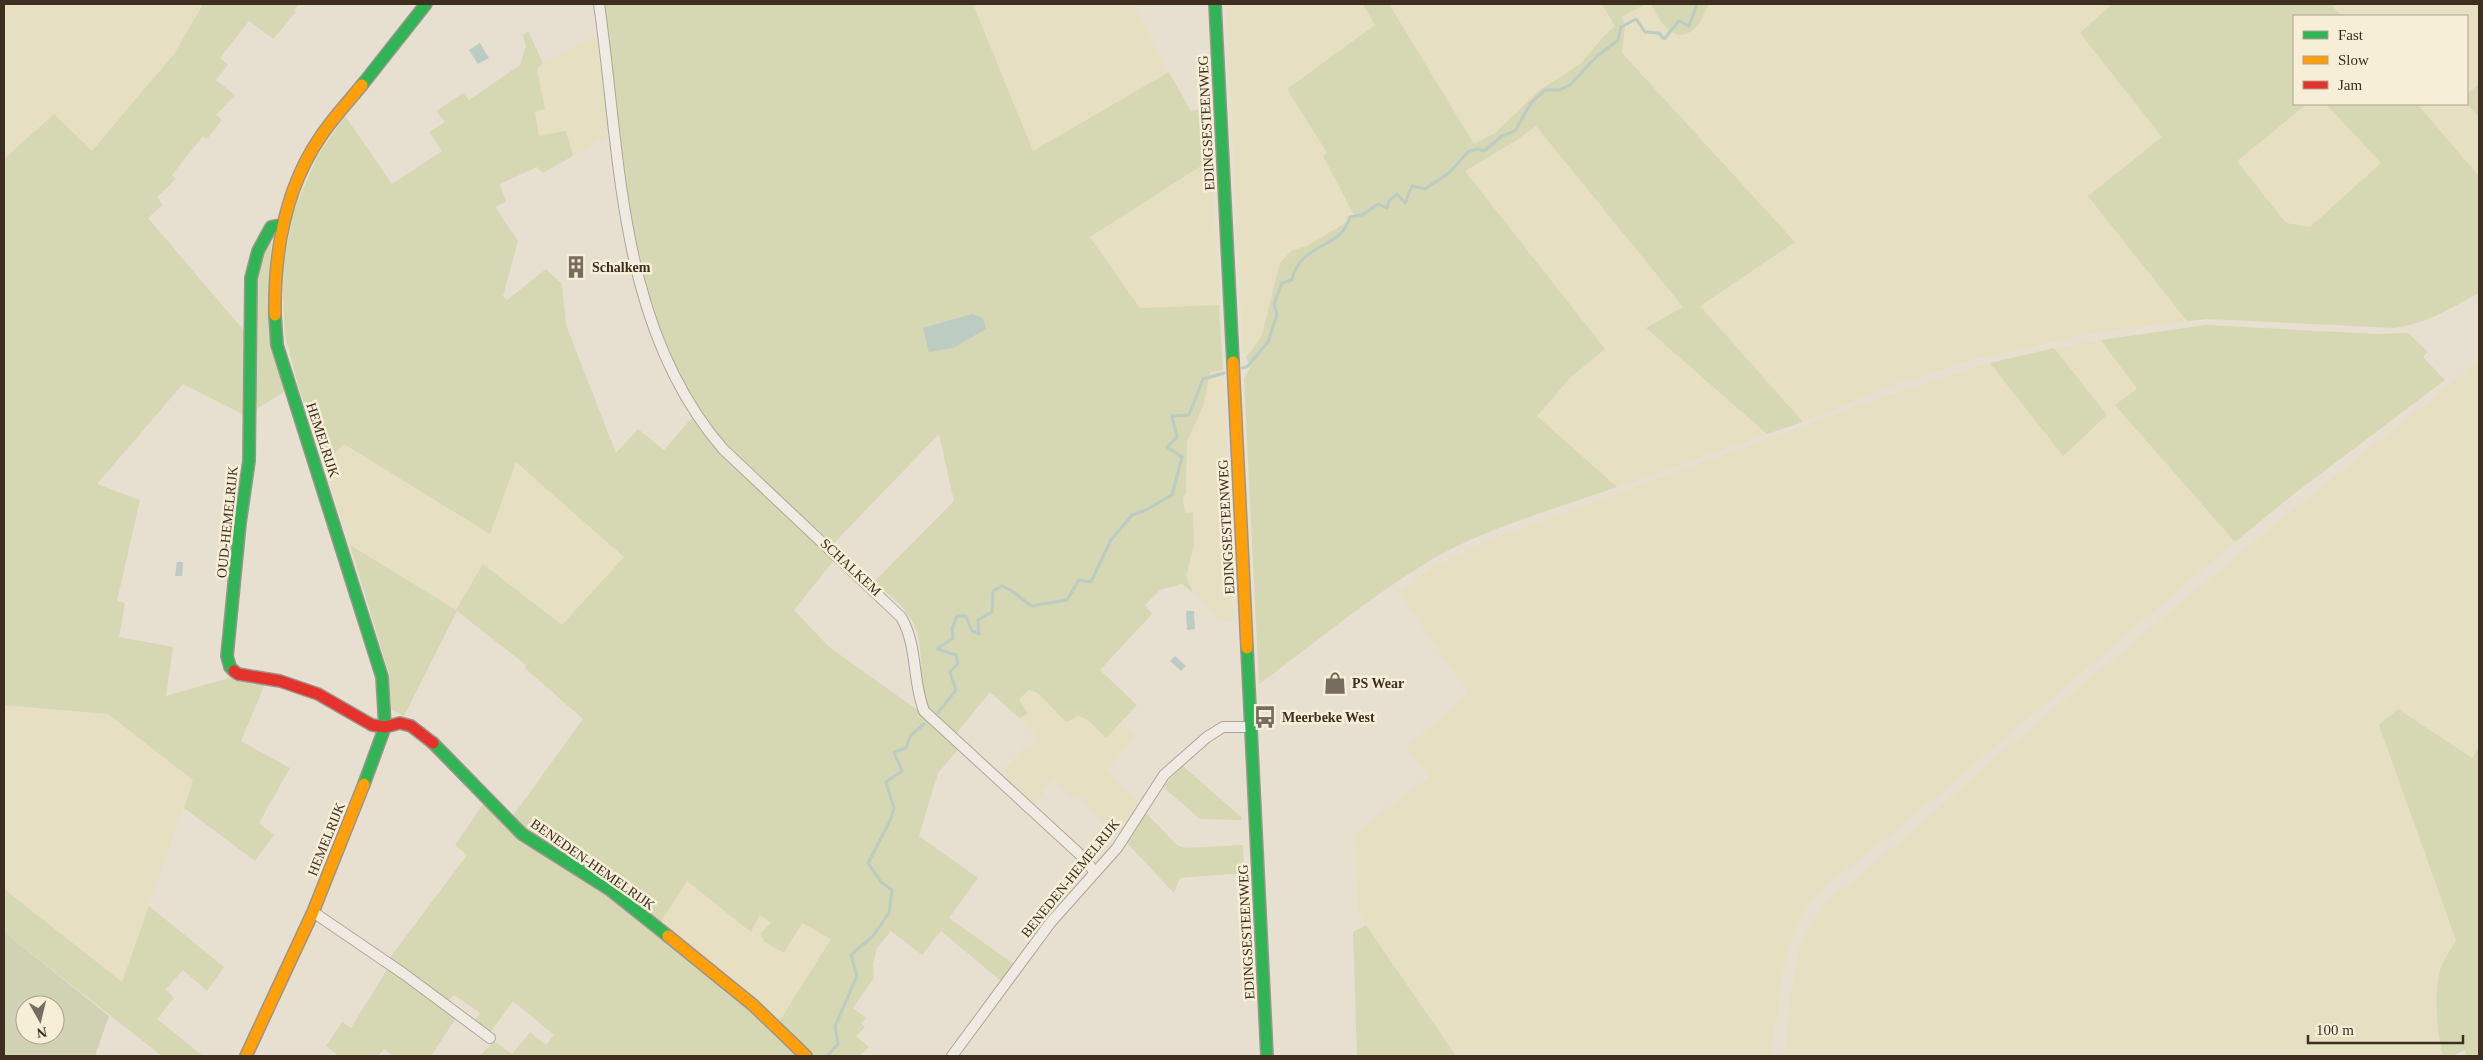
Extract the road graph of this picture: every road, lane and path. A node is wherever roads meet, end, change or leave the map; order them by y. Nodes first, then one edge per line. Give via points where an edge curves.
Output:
1 (426, 4) edge
2 (599, 4) edge
3 (1215, 4) edge
4 (282, 225) junction
5 (385, 727) junction
6 (1251, 727) junction
7 (1094, 872) junction
8 (313, 912) junction
9 (490, 1038) dead end
10 (1267, 1054) edge
11 (246, 1056) edge
12 (806, 1056) edge
13 (952, 1056) edge

1 - 4 street, HEMELRIJK via 317,142 297,178
2 - 7 street, SCHALKEM via 624,210 646,306 681,388 723,449 901,617 912,644 918,695 924,711 1086,860
3 - 6 street, EDINGSESTEENWEG
4 - 5 street, HEMELRIJK via 274,302 277,345 375,651 382,677
4 - 5 street, OUD-HEMELRIJK via 271,227 264,237 255,257 252,278 249,461 228,661 238,674 305,688 332,700 372,725
5 - 8 street, HEMELRIJK
5 - 12 street, BENEDEN-HEMELRIJK via 400,723 411,726 522,834 636,910 753,1005
6 - 7 street, BENEDEN-HEMELRIJK via 1223,727 1164,774 1117,848
6 - 10 street, EDINGSESTEENWEG
7 - 13 street, BENEDEN-HEMELRIJK via 1051,922
8 - 9 street
8 - 11 street, HEMELRIJK

